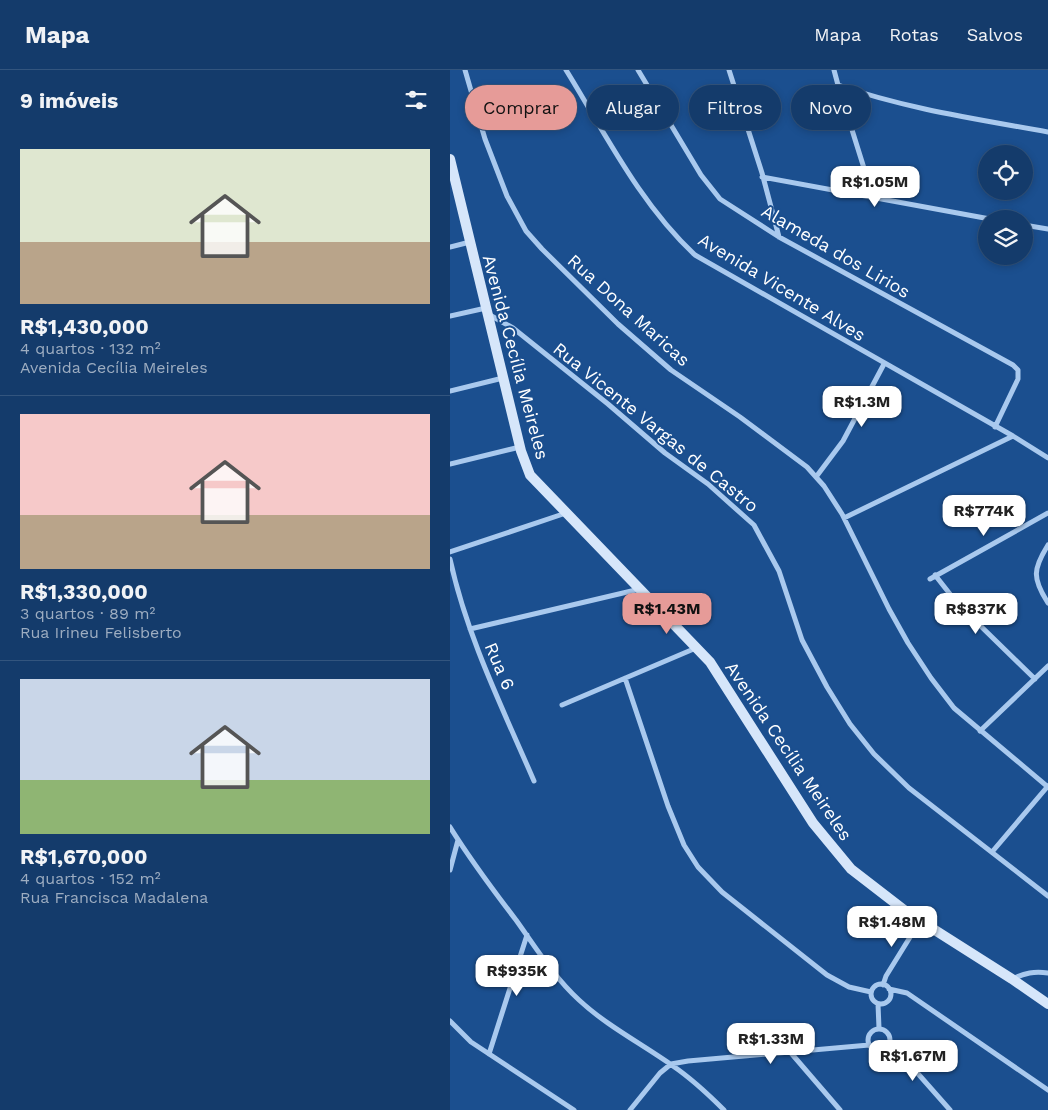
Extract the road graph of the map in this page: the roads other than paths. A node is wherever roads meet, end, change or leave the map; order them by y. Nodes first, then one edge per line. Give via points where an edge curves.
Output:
1 (466, 70) edge
2 (566, 70) edge
3 (638, 70) edge
4 (729, 70) edge
5 (834, 70) edge
6 (838, 85) edge
7 (871, 97) edge
8 (852, 130) edge
9 (1048, 132) edge
10 (450, 159) edge
11 (452, 175) edge
12 (762, 177) junction
13 (873, 197) junction
14 (978, 217) edge
15 (1033, 226) edge
16 (1048, 229) edge
17 (779, 237) junction
18 (470, 242) junction
19 (450, 246) edge
20 (487, 311) junction
21 (450, 316) edge
22 (884, 364) junction
23 (503, 378) junction
24 (450, 391) edge
25 (995, 427) junction
26 (1013, 436) junction
27 (520, 447) junction
28 (1048, 458) edge
29 (450, 464) edge
30 (816, 477) junction
31 (567, 512) junction
32 (1048, 513) edge
33 (844, 518) junction
34 (1048, 545) edge
35 (450, 552) edge
36 (450, 559) edge
37 (640, 589) junction
38 (1048, 602) edge
39 (470, 629) junction
40 (696, 648) junction
41 (1048, 666) edge
42 (624, 678) junction
43 (1035, 679) junction
44 (562, 706) dead end
45 (980, 731) junction
46 (534, 781) dead end
47 (1048, 786) edge
48 (450, 827) edge
49 (458, 840) junction
50 (992, 852) junction
51 (450, 870) edge
52 (1048, 896) edge
53 (921, 921) junction
54 (526, 935) junction
55 (1048, 973) edge
56 (1012, 979) junction
57 (883, 985) junction
58 (889, 989) junction
59 (871, 992) junction
60 (878, 1004) junction
61 (1048, 1004) edge
62 (450, 1021) edge
63 (879, 1028) junction
64 (890, 1042) junction
65 (869, 1045) junction
66 (791, 1053) junction
67 (489, 1054) junction
68 (671, 1064) junction
69 (1048, 1090) edge
70 (574, 1110) edge
71 (630, 1110) edge
72 (724, 1110) edge
73 (840, 1110) edge
74 (950, 1110) edge

1 - 30 street, Rua Dona Maricas via 485,139 506,196 526,232 618,324 672,370 807,466
2 - 22 street, Avenida Vicente Alves via 646,199 696,255
3 - 17 street, Alameda dos Lirios via 701,175 720,199
4 - 12 street
5 - 6 street
7 - 9 street
8 - 13 street
10 - 11 street, Avenida Cecília Meireles
11 - 18 street, Avenida Cecília Meireles
12 - 13 street
12 - 17 street
13 - 14 street
15 - 16 street
17 - 25 street, Alameda dos Lirios via 1013,365 1018,370 1018,379
18 - 19 street
18 - 20 street, Avenida Cecília Meireles
20 - 21 street
20 - 23 street, Avenida Cecília Meireles
20 - 50 street, Rua Vicente Vargas de Castro via 513,328 665,453 708,484 754,525 779,571 802,640 850,724 874,754 909,788
22 - 25 street, Avenida Vicente Alves
22 - 30 street via 843,441
23 - 24 street
23 - 27 street, Avenida Cecília Meireles
25 - 26 street, Avenida Vicente Alves
26 - 28 street, Avenida Vicente Alves
26 - 33 street
27 - 29 street
27 - 31 street, Avenida Cecília Meireles via 530,475
30 - 33 street, Rua Dona Maricas
31 - 35 street
31 - 37 street, Avenida Cecília Meireles
32 - 43 street via 933,577
33 - 45 street, Rua Dona Maricas via 908,643 954,708
34 - 38 street via 1035,573 1039,589
36 - 39 street, Rua 6
37 - 39 street
37 - 40 street, Avenida Cecília Meireles
39 - 46 street, Rua 6
40 - 42 street
40 - 53 street, Avenida Cecília Meireles via 710,662 813,823 850,870
41 - 43 street
42 - 44 street
42 - 59 street via 668,806 684,845 698,867 722,892 827,975 849,987
43 - 45 street
45 - 47 street, Rua Dona Maricas
47 - 50 street
48 - 49 street
49 - 51 street
49 - 54 street
50 - 52 street, Rua Vicente Vargas de Castro
53 - 56 street, Avenida Cecília Meireles
53 - 57 street
54 - 67 street
54 - 68 street via 552,971 580,1001 630,1039
55 - 56 street via 1035,971
56 - 61 street, Avenida Cecília Meireles
57 - 58 street
57 - 59 street via 876,986
58 - 60 street via 886,1003
58 - 69 street via 907,993
59 - 60 street via 872,999
60 - 63 street
62 - 67 street
63 - 64 street via 889,1034
63 - 65 street via 869,1034
64 - 65 street via 879,1051
64 - 74 street
65 - 66 street
66 - 68 street
66 - 73 street
67 - 70 street
68 - 71 street
68 - 72 street

